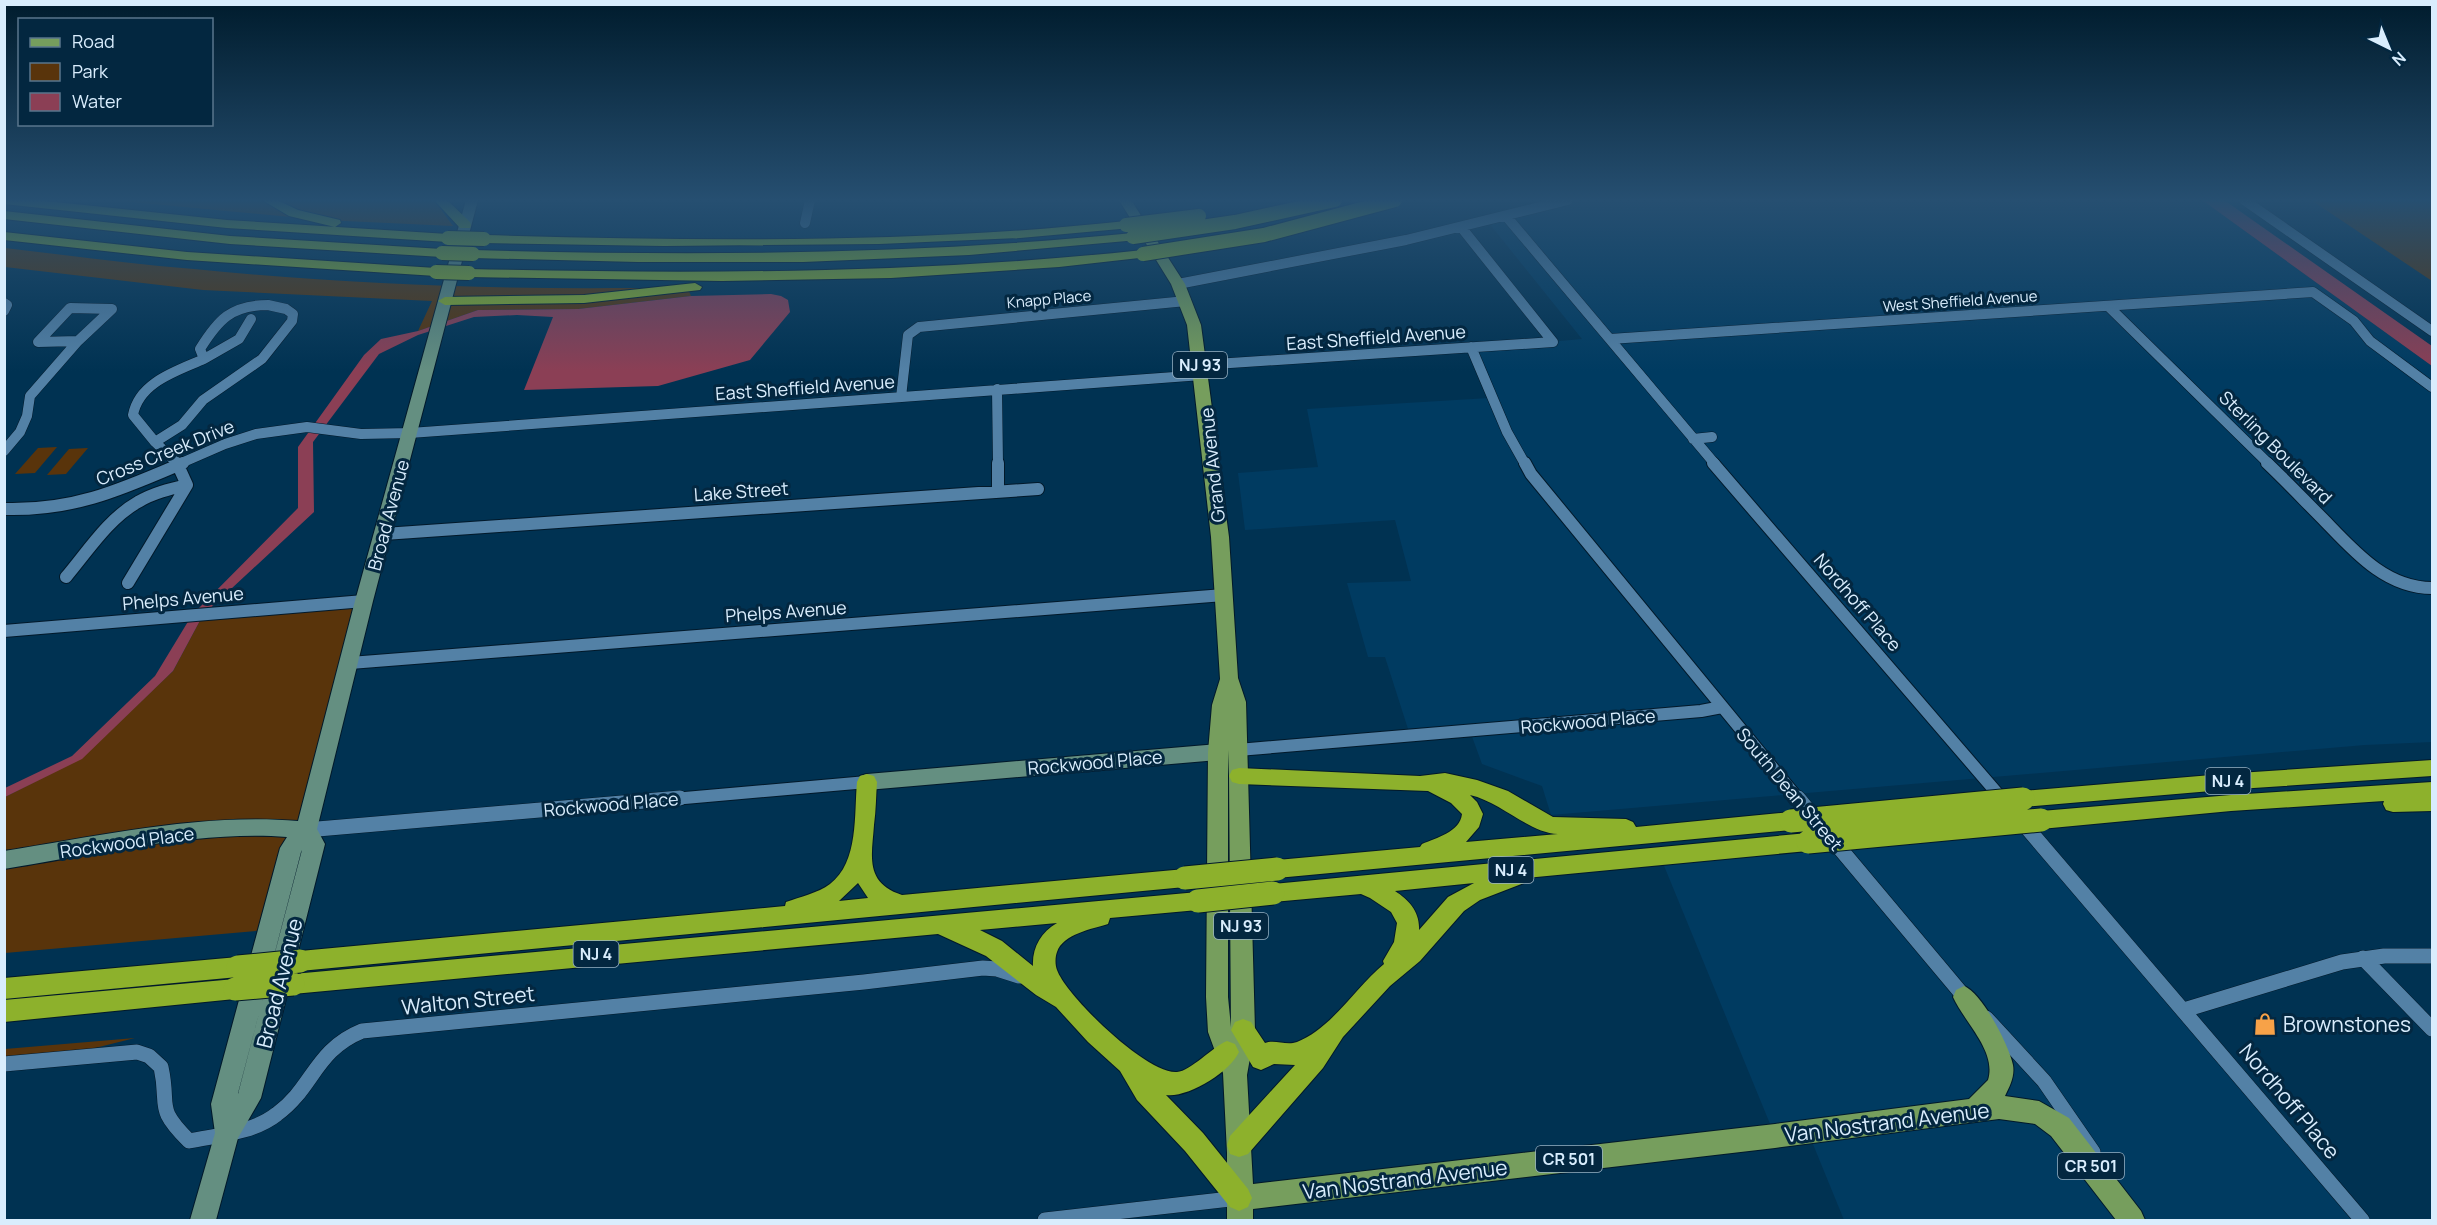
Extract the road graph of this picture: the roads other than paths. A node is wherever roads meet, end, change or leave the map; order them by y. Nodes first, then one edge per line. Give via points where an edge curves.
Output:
1 (246, 257) edge
2 (378, 257) edge
3 (401, 257) edge
4 (457, 257) edge
5 (960, 257) edge
6 (1071, 257) edge
7 (1161, 257) edge
8 (1317, 257) edge
9 (1485, 257) edge
10 (1541, 257) edge
11 (2326, 257) edge
12 (439, 261) junction
13 (471, 263) junction
14 (920, 271) junction
15 (1178, 284) junction
16 (446, 301) junction
17 (1186, 302) junction
18 (4, 303) edge
19 (2108, 306) junction
20 (4, 311) edge
21 (251, 319) dead end
22 (2433, 331) edge
23 (1610, 339) junction
24 (78, 341) junction
25 (1471, 347) junction
26 (204, 358) junction
27 (1201, 370) junction
28 (2433, 387) edge
29 (997, 389) junction
30 (901, 397) junction
31 (410, 433) junction
32 (1712, 437) dead end
33 (1694, 439) junction
34 (155, 442) junction
35 (4, 451) edge
36 (178, 464) junction
37 (187, 485) junction
38 (1038, 489) dead end
39 (999, 492) junction
40 (4, 509) edge
41 (384, 534) junction
42 (66, 577) dead end
43 (128, 583) dead end
44 (2433, 588) edge
45 (1224, 595) junction
46 (364, 601) junction
47 (4, 631) edge
48 (350, 663) junction
49 (1722, 707) junction
50 (1228, 751) junction
51 (2433, 768) edge
52 (1239, 776) junction
53 (867, 782) junction
54 (1420, 784) junction
55 (2433, 790) edge
56 (2332, 796) junction
57 (2433, 803) edge
58 (306, 830) junction
59 (1683, 831) junction
60 (860, 848) junction
61 (1416, 856) junction
62 (4, 860) edge
63 (1545, 867) junction
64 (1361, 885) junction
65 (901, 905) junction
66 (1130, 907) junction
67 (772, 917) junction
68 (937, 925) junction
69 (2433, 956) edge
70 (2363, 958) junction
71 (237, 978) junction
72 (1382, 979) junction
73 (1035, 982) junction
74 (4, 989) edge
75 (1964, 997) junction
76 (1068, 1004) junction
77 (2184, 1010) junction
78 (4, 1011) edge
79 (1335, 1029) junction
80 (2433, 1029) edge
81 (1243, 1030) junction
82 (1227, 1052) junction
83 (1127, 1063) junction
84 (4, 1065) edge
85 (1235, 1075) junction
86 (1976, 1110) junction
87 (2049, 1118) joint
88 (227, 1133) junction
89 (1239, 1144) junction
90 (1239, 1209) edge
91 (2131, 1219) edge
92 (203, 1221) edge
93 (1045, 1221) edge
94 (2362, 1221) edge

1 - 12 highway
2 - 12 highway
3 - 12 highway
4 - 16 street, Broad Avenue
5 - 13 highway via 826,263
6 - 14 highway via 1046,264
7 - 15 main road, Grand Avenue / NJ 93
8 - 15 street
9 - 25 street, East Sheffield Avenue via 1553,342
10 - 23 street, Nordhoff Place
11 - 22 street
12 - 13 highway, bridge
12 - 13 highway, bridge
13 - 14 highway via 689,276
14 - 16 highway via 860,279 684,287 584,299
15 - 17 main road, Grand Avenue / NJ 93
16 - 31 street, Broad Avenue
17 - 27 main road, Grand Avenue / NJ 93 via 1194,324
17 - 30 street, Knapp Place via 915,328 908,335
18 - 20 street via 8,305
19 - 23 street, West Sheffield Avenue
19 - 28 street, West Sheffield Avenue via 2313,292 2354,321 2370,341
19 - 44 street, Sterling Boulevard via 2364,561 2396,581
21 - 26 street via 239,339
23 - 33 street, Nordhoff Place
24 - 24 street via 95,325 112,309 70,308 38,342
24 - 35 street via 30,396 20,432
25 - 27 street, East Sheffield Avenue
25 - 49 street, South Dean Street via 1507,432 1531,474
26 - 34 street via 162,379 140,397 133,416
26 - 34 street via 200,349 231,313 273,306 293,314 292,321 262,359 203,400 182,425
27 - 29 street, East Sheffield Avenue
27 - 45 main road, Grand Avenue / NJ 93
29 - 30 street, East Sheffield Avenue
29 - 39 street
30 - 31 street, East Sheffield Avenue
31 - 36 street, Cross Creek Drive via 361,435 307,427 256,434
31 - 41 street, Broad Avenue
32 - 33 street
33 - 77 street, Nordhoff Place
34 - 36 street
36 - 37 street
36 - 40 street, Cross Creek Drive via 114,493 36,510
37 - 42 street via 132,506
37 - 43 street
38 - 39 street, Lake Street
39 - 41 street, Lake Street
41 - 46 street, Broad Avenue
45 - 48 street, Phelps Avenue
45 - 50 main road, Grand Avenue / NJ 93 via 1229,678 1222,705
46 - 47 street, Phelps Avenue
46 - 48 street, Broad Avenue
48 - 58 street, Broad Avenue
49 - 50 street, Rockwood Place
49 - 75 street, South Dean Street
50 - 52 main road, Grand Avenue / NJ 93
50 - 53 street, Rockwood Place
50 - 82 main road, Grand Avenue / NJ 93 via 1217,997 1220,1032
51 - 59 highway, NJ 4, bridge via 2223,782
52 - 54 highway
52 - 81 main road, Grand Avenue / NJ 93
53 - 58 street, Rockwood Place
53 - 60 highway
54 - 59 highway via 1445,781 1477,788 1550,825
54 - 61 highway via 1460,796 1472,818 1461,835
55 - 56 highway, NJ 4
56 - 57 highway via 2399,804
56 - 63 highway, NJ 4, bridge
58 - 62 street, Rockwood Place via 269,827 186,832
58 - 88 street, Broad Avenue via 314,844 249,1098
59 - 61 highway, NJ 4
60 - 65 highway via 870,887 881,897
60 - 67 highway via 852,873 841,887
61 - 65 highway, NJ 4, bridge
63 - 64 highway, NJ 4
63 - 72 highway via 1463,898 1412,954
64 - 66 highway, NJ 4, bridge
64 - 72 highway via 1390,898 1408,921 1406,942
65 - 67 highway, NJ 4
66 - 68 highway, NJ 4
66 - 76 highway via 1070,928 1051,941 1044,964
67 - 71 highway, NJ 4, bridge via 300,961
68 - 71 highway, NJ 4, bridge via 292,984
68 - 73 highway via 993,946
69 - 70 street
70 - 77 street
70 - 80 street
71 - 74 highway, NJ 4
71 - 78 highway, NJ 4
72 - 79 highway
73 - 76 highway
73 - 88 street, Walton Street via 1004,970 983,968 362,1032 329,1049 298,1094 276,1116
75 - 86 main road via 1994,1044 2001,1065 2000,1084
75 - 91 street, South Dean Street via 2014,1044 2077,1124
76 - 83 highway
77 - 94 street, Nordhoff Place
79 - 81 highway via 1301,1053 1271,1052 1262,1059
79 - 89 highway via 1315,1060
81 - 85 main road, Grand Avenue / NJ 93
82 - 83 highway via 1194,1078 1179,1084 1160,1083
82 - 85 main road, Grand Avenue / NJ 93
83 - 90 highway via 1146,1092 1194,1142
84 - 88 street, Walton Street via 144,1053 160,1063 165,1113 189,1141
85 - 89 main road, Grand Avenue / NJ 93
86 - 87 main road, Van Nostrand Avenue / CR 501 via 2014,1108
86 - 90 main road, Van Nostrand Avenue / CR 501
87 - 91 main road, South Dean Street / CR 501 via 2070,1139
88 - 92 street, Broad Avenue
89 - 90 main road, Grand Avenue / NJ 93
90 - 93 street, Van Nostrand Avenue

